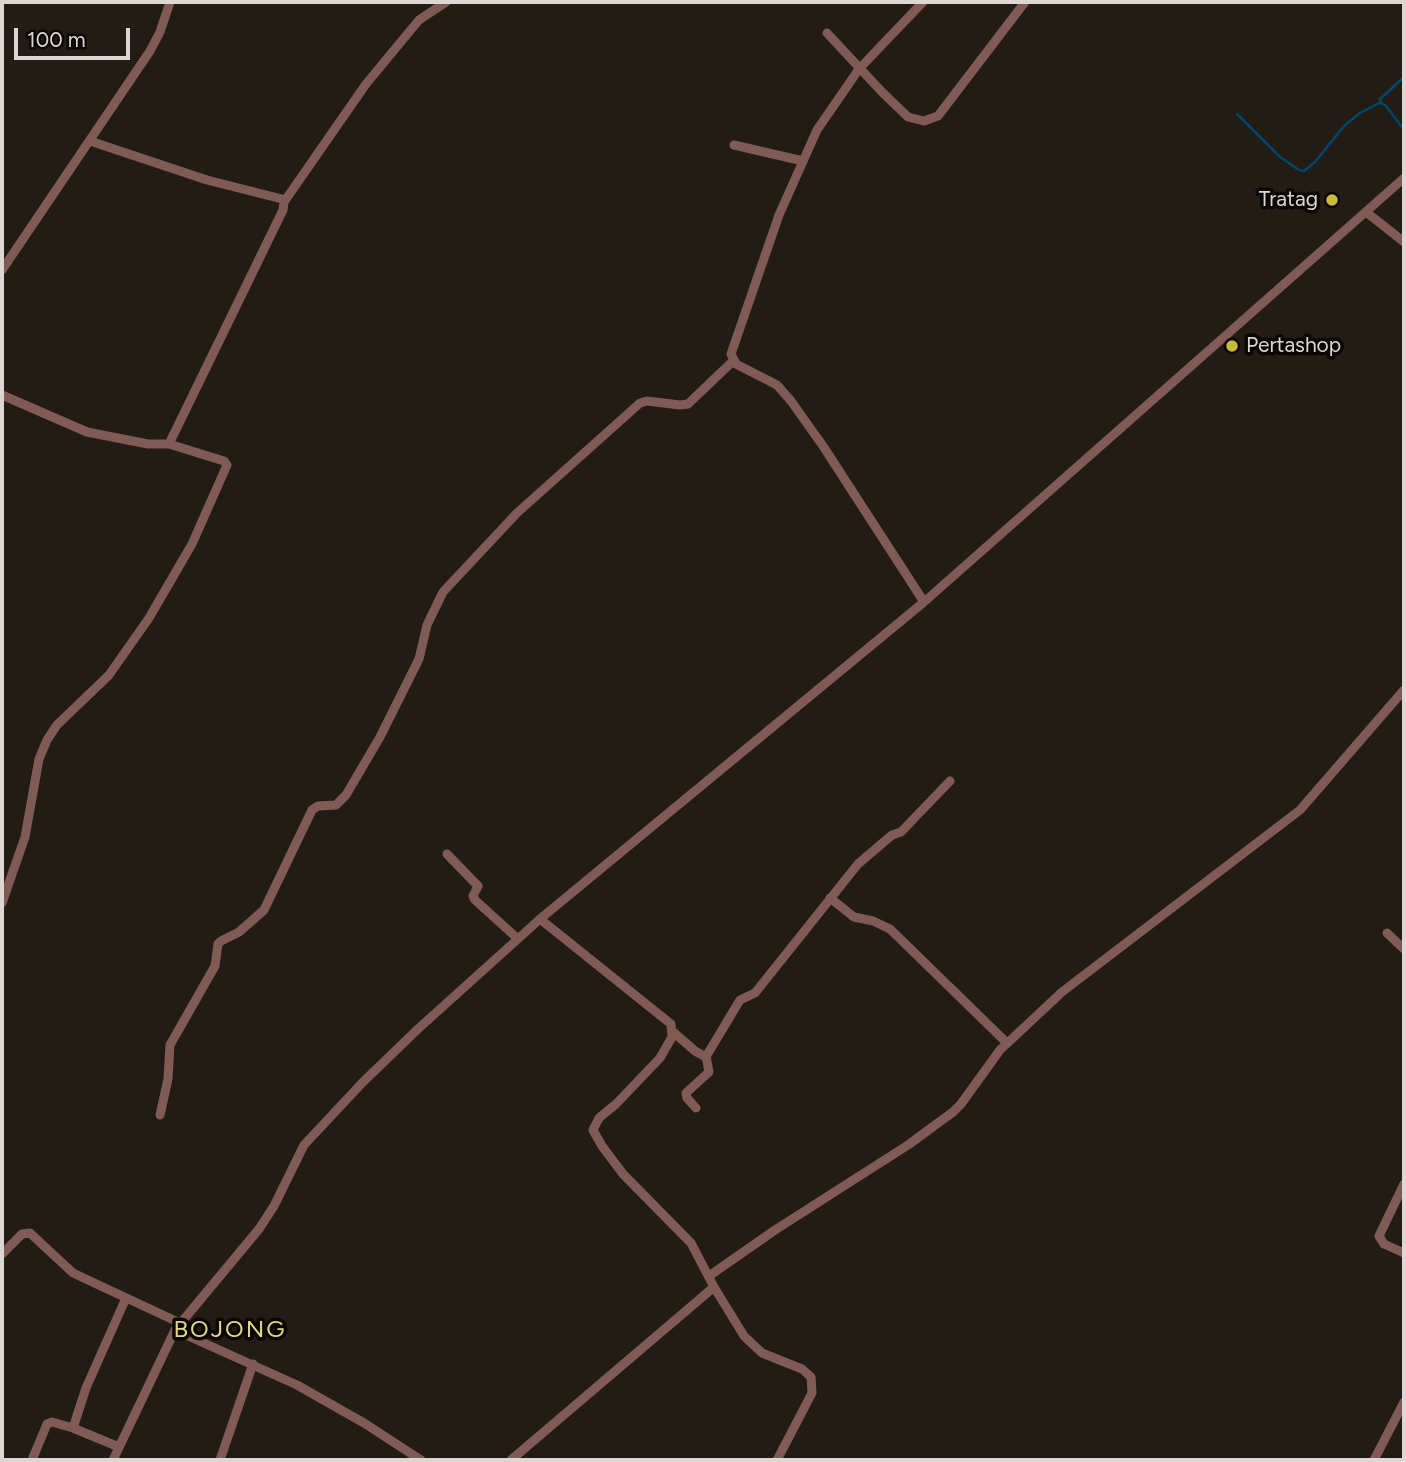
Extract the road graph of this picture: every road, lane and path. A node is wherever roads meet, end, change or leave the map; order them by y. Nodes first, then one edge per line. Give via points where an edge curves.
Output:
1 (170, 2) edge
2 (446, 2) edge
3 (923, 2) edge
4 (1025, 2) edge
5 (827, 33) dead end
6 (859, 69) junction
7 (90, 141) junction
8 (734, 145) dead end
9 (803, 161) junction
10 (1404, 178) edge
11 (284, 202) junction
12 (1367, 212) junction
13 (1404, 242) edge
14 (2, 271) edge
15 (733, 361) junction
16 (2, 396) edge
17 (169, 444) junction
18 (924, 602) junction
19 (1404, 690) edge
20 (950, 781) dead end
21 (447, 854) dead end
22 (830, 898) junction
23 (2, 903) edge
24 (540, 919) junction
25 (1387, 933) dead end
26 (518, 939) junction
27 (1404, 948) edge
28 (672, 1031) junction
29 (1007, 1043) junction
30 (706, 1056) junction
31 (696, 1108) dead end
32 (160, 1115) dead end
33 (1404, 1184) edge
34 (1404, 1253) edge
35 (2, 1254) edge
36 (709, 1276) junction
37 (714, 1287) junction
38 (126, 1298) junction
39 (177, 1327) junction
40 (253, 1364) junction
41 (1404, 1402) edge
42 (73, 1428) junction
43 (119, 1447) junction
44 (32, 1460) edge
45 (113, 1460) edge
46 (220, 1460) edge
47 (421, 1460) edge
48 (511, 1460) edge
49 (778, 1460) edge
50 (1374, 1460) edge

1 - 7 street via 150,51
2 - 11 street via 419,20 366,84
3 - 6 street
4 - 6 street via 938,116 924,121 908,117
5 - 6 street
6 - 9 street via 817,130
7 - 11 street
7 - 14 street
8 - 9 street
9 - 15 street via 750,296 731,354
10 - 12 street
11 - 17 street
12 - 13 street
12 - 18 street
15 - 18 street via 777,385 791,401
15 - 32 street via 688,404 640,403 517,513 443,592 427,625 419,659 346,795 336,806 312,810 264,910 218,944 215,966 170,1045
16 - 17 street via 87,432
17 - 23 street via 227,465 192,544 136,638 109,675 47,740 39,759 25,836
18 - 24 street
19 - 29 street via 1300,810 1062,992
20 - 22 street via 901,832 858,863
21 - 26 street via 478,886 475,900
22 - 29 street via 854,917 890,929
22 - 30 street via 755,993 740,1000
24 - 26 street
24 - 28 street via 669,1022
25 - 27 street
26 - 39 street via 419,1028 306,1142 259,1229
28 - 30 street
28 - 36 street via 660,1058 599,1118 593,1130 624,1174 691,1243
29 - 36 street via 953,1112
30 - 31 street via 709,1072 686,1093
33 - 34 street via 1379,1236 1384,1244
35 - 38 street via 22,1234 30,1233 74,1273
36 - 37 street
37 - 48 street
37 - 49 street via 751,1344 802,1369 813,1381 805,1409
38 - 39 street
38 - 42 street
39 - 40 street
39 - 43 street
40 - 46 street
40 - 47 street via 364,1423
41 - 50 street
42 - 43 street
42 - 44 street via 48,1423
43 - 45 street

